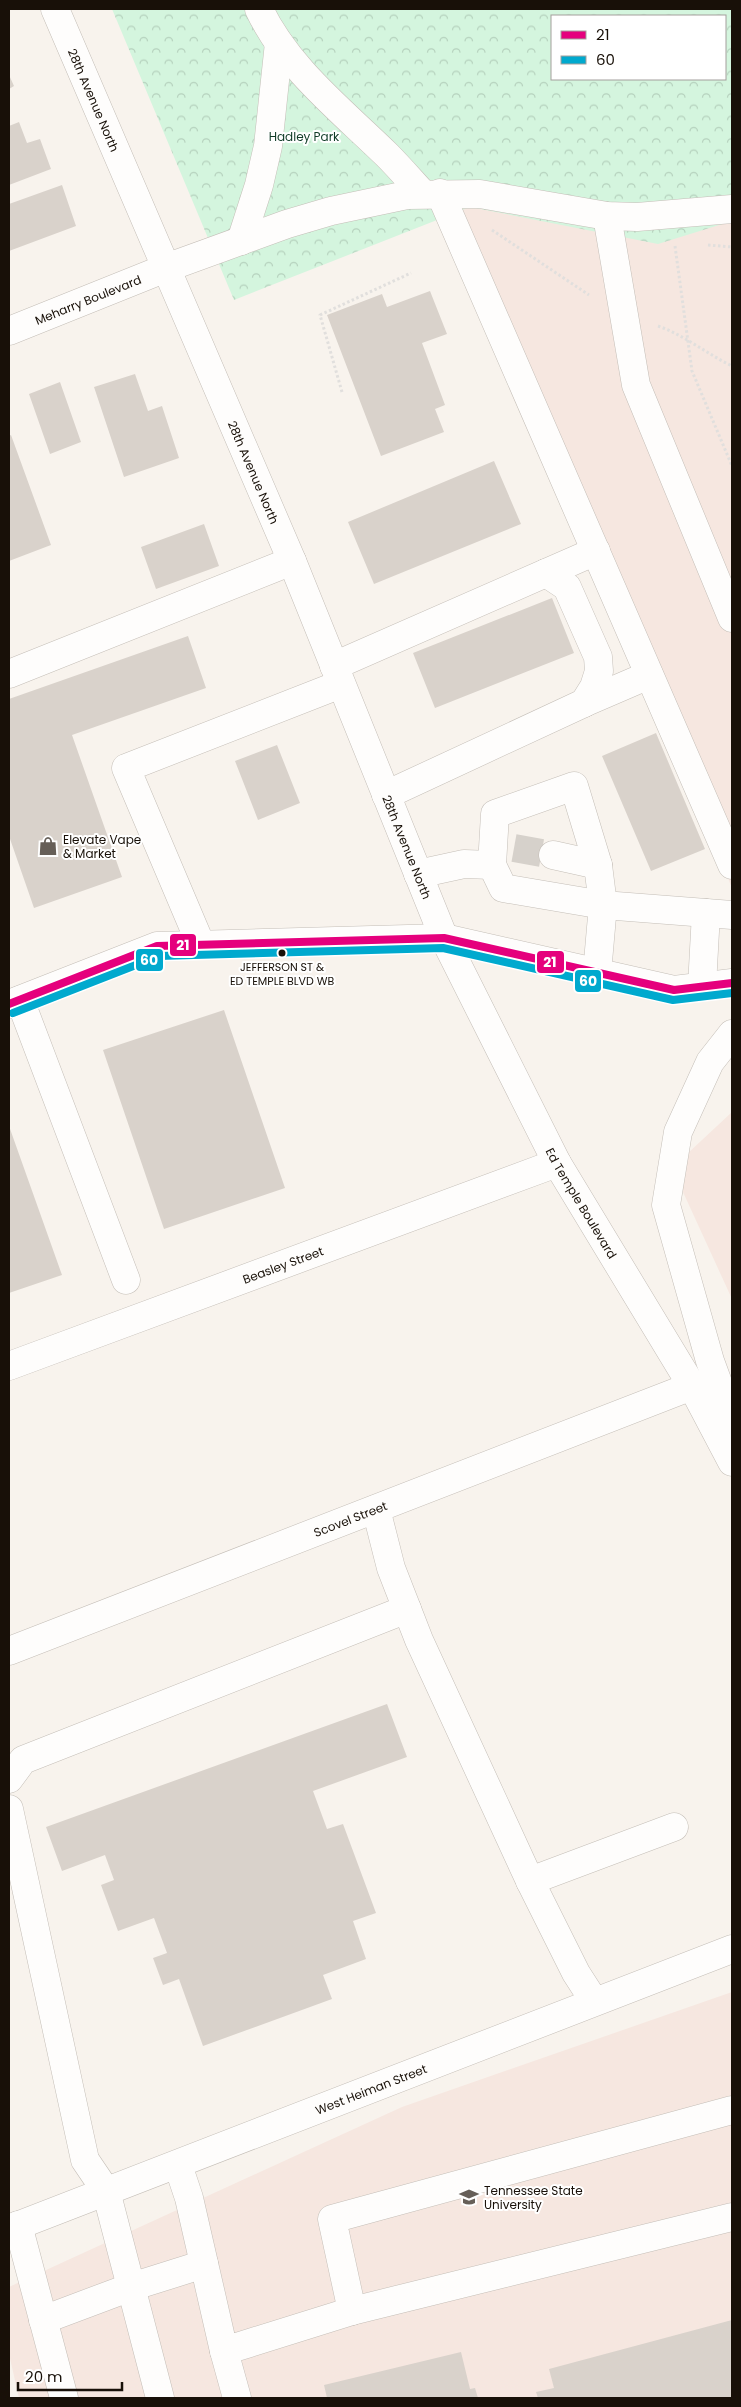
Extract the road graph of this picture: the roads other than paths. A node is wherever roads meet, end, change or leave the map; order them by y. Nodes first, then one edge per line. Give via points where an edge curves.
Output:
1 (55, 9) edge
2 (259, 9) edge
3 (279, 43) junction
4 (432, 194) junction
5 (732, 209) edge
6 (606, 216) junction
7 (241, 240) junction
8 (166, 268) junction
9 (9, 331) edge
10 (596, 551) junction
11 (292, 560) junction
12 (546, 573) junction
13 (732, 618) edge
14 (9, 674) edge
15 (338, 675) junction
16 (649, 675) junction
17 (584, 702) junction
18 (386, 795) junction
19 (501, 852) junction
20 (553, 855) tunnel mouth
21 (598, 865) junction
22 (732, 865) edge
23 (418, 874) junction
24 (603, 905) junction
25 (719, 914) edge
26 (444, 938) junction
27 (201, 945) junction
28 (597, 973) junction
29 (732, 983) edge
30 (702, 986) junction
31 (14, 1002) edge
32 (732, 1034) edge
33 (557, 1164) junction
34 (126, 1280) dead end
35 (9, 1366) edge
36 (692, 1386) junction
37 (732, 1421) edge
38 (732, 1462) edge
39 (376, 1509) junction
40 (407, 1609) junction
41 (9, 1650) edge
42 (9, 1779) edge
43 (9, 1809) edge
44 (674, 1827) dead end
45 (530, 1881) junction
46 (732, 1949) edge
47 (594, 2001) junction
48 (732, 2110) edge
49 (178, 2165) junction
50 (106, 2191) junction
51 (732, 2217) edge
52 (13, 2227) edge
53 (204, 2264) junction
54 (131, 2287) junction
55 (352, 2311) junction
56 (44, 2320) junction
57 (224, 2351) junction
58 (64, 2398) edge
59 (160, 2398) edge
60 (237, 2398) edge

1 - 8 street, 28th Avenue North
2 - 3 street
3 - 4 street via 363,134
3 - 7 street via 268,146
4 - 6 street, Meharry Boulevard via 480,194
4 - 7 street, Meharry Boulevard via 374,200
4 - 10 street
5 - 6 street, Meharry Boulevard via 637,217
6 - 13 street via 636,385
7 - 8 street, Meharry Boulevard
8 - 9 street, Meharry Boulevard
8 - 11 street, 28th Avenue North
10 - 12 street
10 - 16 street
11 - 14 street
11 - 15 street, 28th Avenue North
12 - 15 street
12 - 17 street via 566,587 598,657 599,671
15 - 18 street, 28th Avenue North
15 - 27 street via 126,768
16 - 17 street
16 - 22 street
17 - 18 street
18 - 23 street, 28th Avenue North
19 - 21 street via 495,814 574,786
19 - 23 street
19 - 24 street via 502,888
20 - 21 street
21 - 24 street
23 - 26 street, 28th Avenue North
24 - 25 street
24 - 28 street
25 - 30 street
26 - 27 street
26 - 28 street
26 - 33 street, Ed Temple Boulevard
27 - 31 street via 157,946
28 - 30 street via 674,990
29 - 30 street
31 - 34 street
32 - 37 street via 710,1062 678,1132 666,1205 710,1361
33 - 35 street, Beasley Street
33 - 36 street, Ed Temple Boulevard
36 - 38 street, Ed Temple Boulevard
36 - 39 street, Scovel Street
39 - 40 street via 391,1568
39 - 41 street, Scovel Street
40 - 42 street via 23,1760
40 - 45 street
43 - 50 street via 85,2160
44 - 45 street
45 - 47 street via 576,1973
46 - 47 street, West Heiman Street
47 - 49 street, West Heiman Street
48 - 55 street via 332,2219
49 - 50 street, West Heiman Street
49 - 53 street
50 - 52 street, West Heiman Street
50 - 54 street
51 - 55 street
52 - 56 street
53 - 54 street
53 - 57 street
54 - 56 street
54 - 59 street
55 - 57 street
56 - 58 street
57 - 60 street

